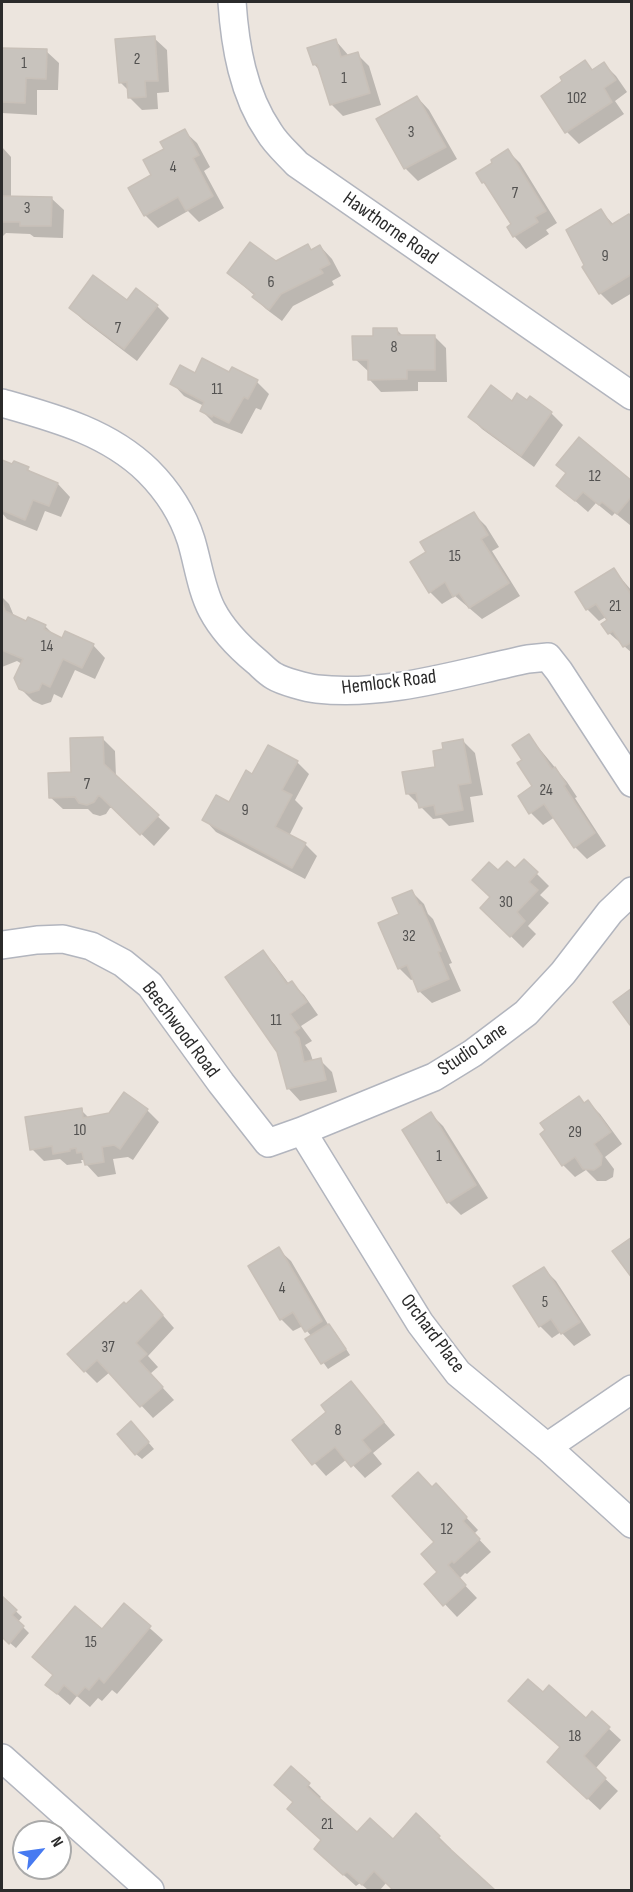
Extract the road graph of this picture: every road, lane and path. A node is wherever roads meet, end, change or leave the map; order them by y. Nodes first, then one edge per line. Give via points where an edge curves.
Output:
1 (232, 2) edge
2 (632, 396) edge
3 (2, 403) edge
4 (632, 783) edge
5 (632, 891) edge
6 (2, 945) edge
7 (302, 1131) junction
8 (268, 1143) joint
9 (632, 1389) edge
10 (547, 1447) junction
11 (632, 1524) edge
12 (2, 1758) edge
13 (150, 1890) edge

1 - 2 street, Hawthorne Road via 251,101 269,134 297,164
3 - 4 street, Hemlock Road via 102,437 148,472 170,497 190,538 212,609 233,642 275,677 315,689 359,690 406,685 548,657
5 - 7 street, Studio Lane via 526,1013 473,1053 434,1077
6 - 8 street, Beechwood Road via 63,939 91,946 123,963 150,985
7 - 8 street, Studio Lane
7 - 10 street, Orchard Place via 426,1332 458,1373
9 - 10 street
10 - 11 street, Orchard Place
12 - 13 street

